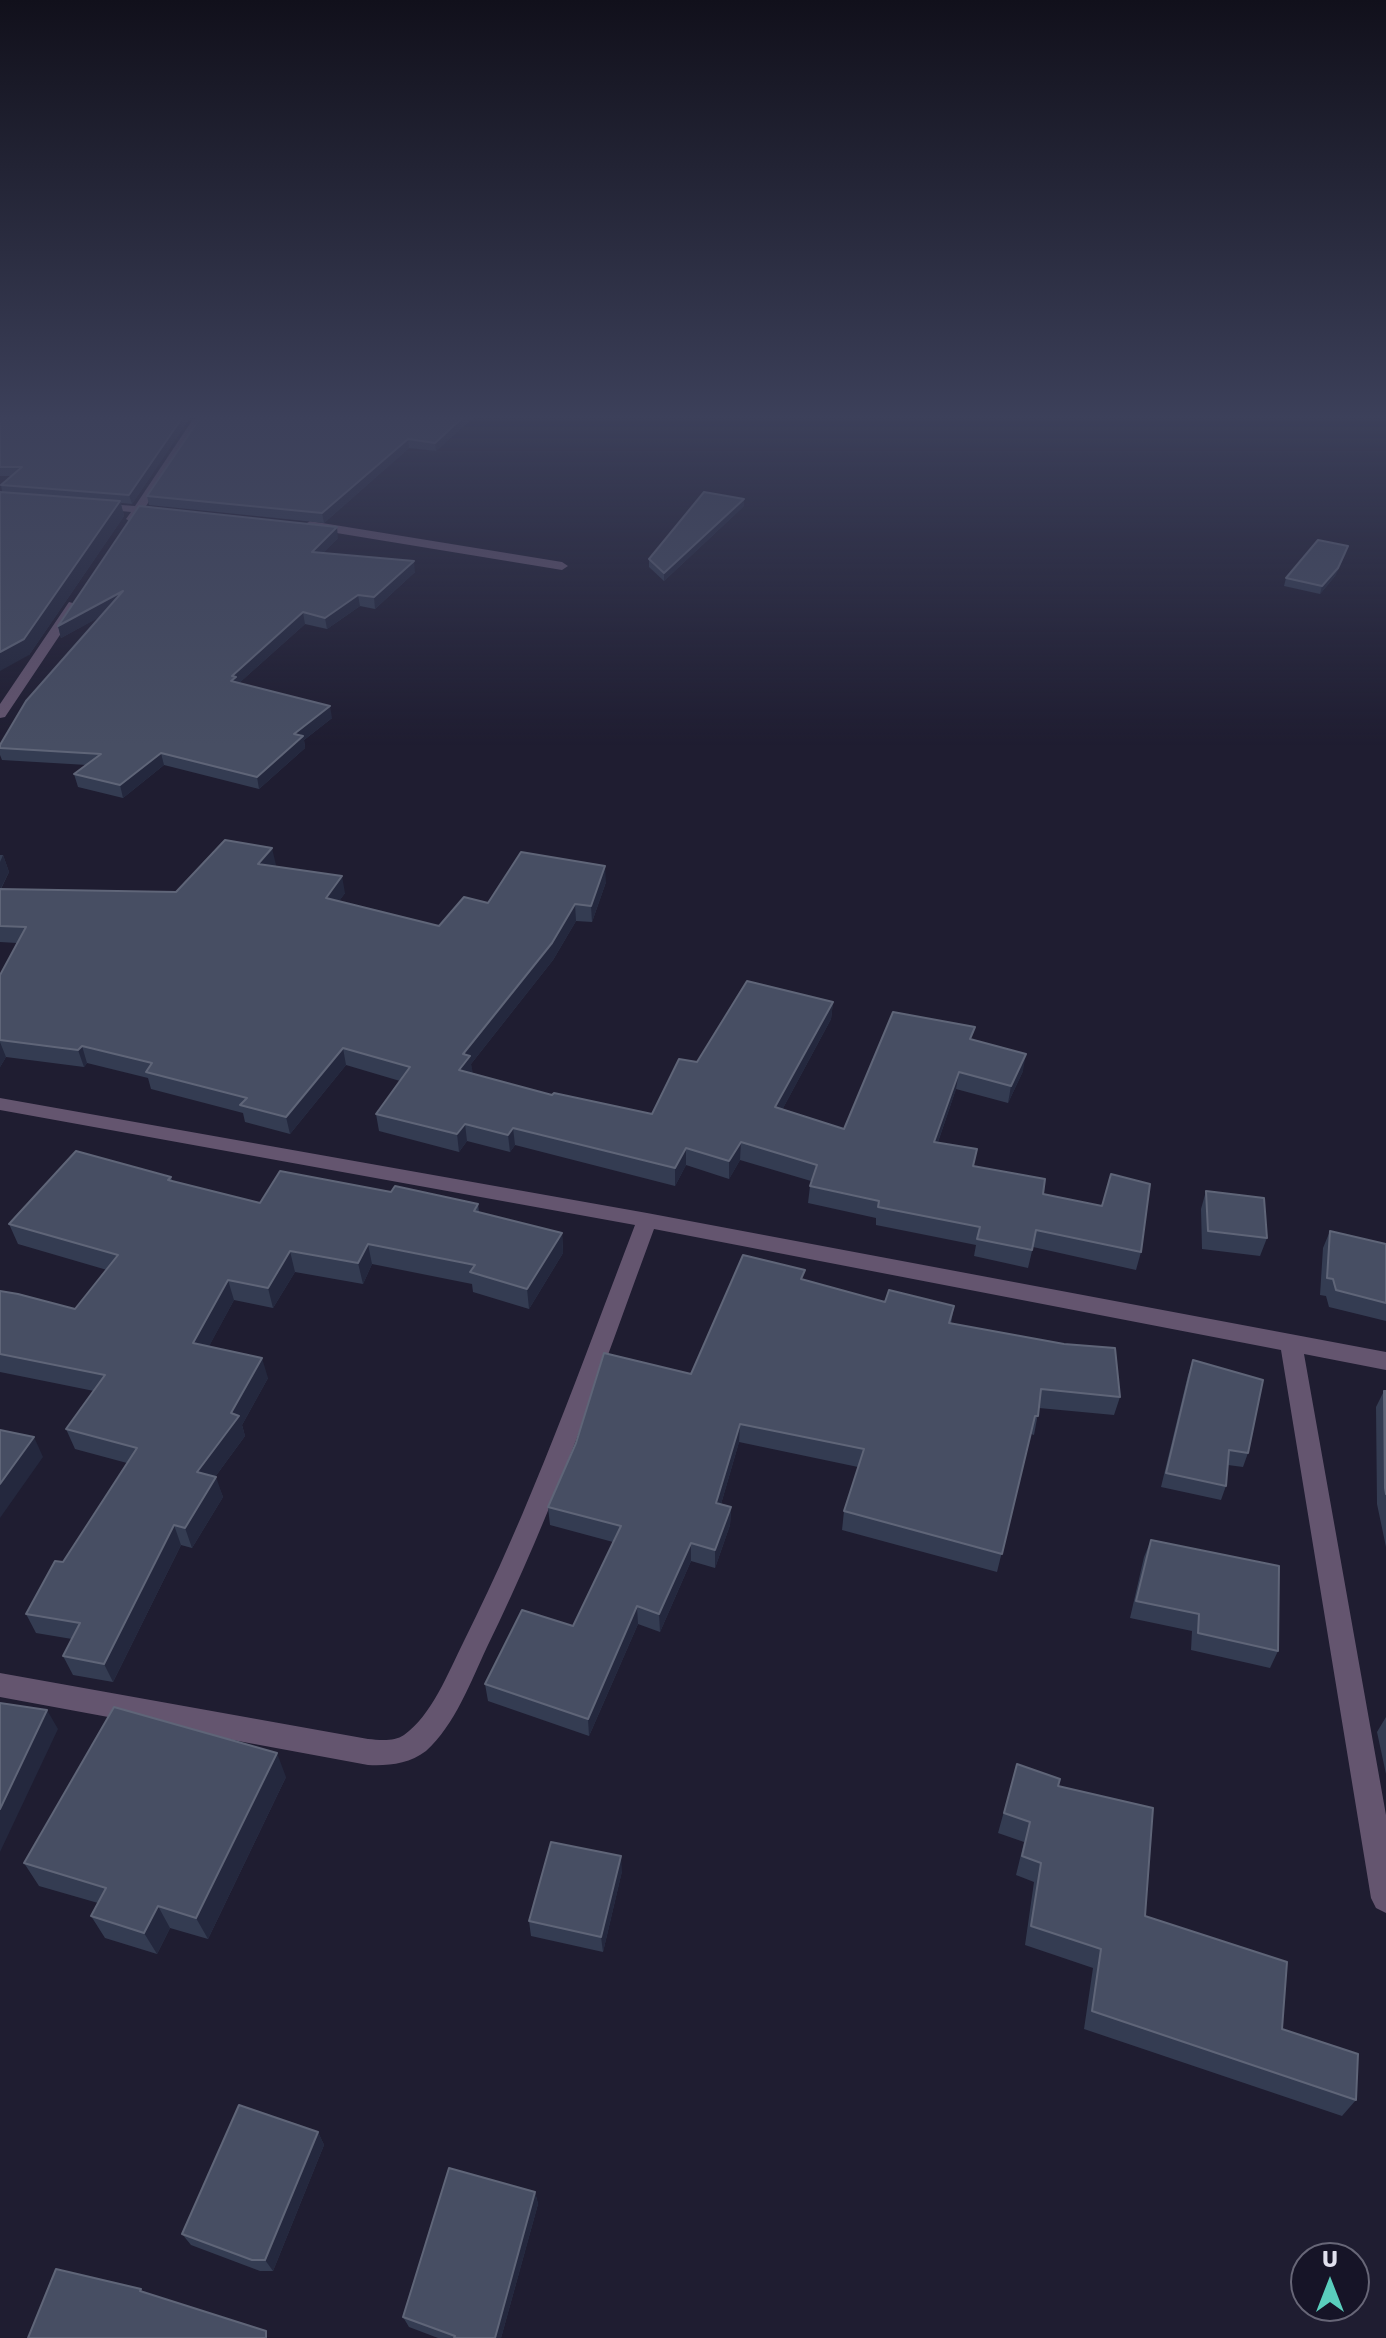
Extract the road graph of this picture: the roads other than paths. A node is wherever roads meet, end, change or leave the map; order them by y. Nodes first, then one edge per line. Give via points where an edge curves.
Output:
1 (126, 528) edge
2 (327, 528) edge
3 (122, 534) edge
4 (562, 566) dead end
5 (81, 594) edge
6 (0, 714) edge
7 (0, 1104) edge
8 (647, 1220) junction
9 (1291, 1342) junction
10 (1386, 1361) edge
11 (0, 1685) edge
12 (1386, 1898) edge

1 - 3 street
2 - 4 street
5 - 6 street
7 - 8 street
8 - 9 street
8 - 11 street via 539,1506 494,1609 452,1691 407,1748 368,1752
9 - 10 street
9 - 12 street

